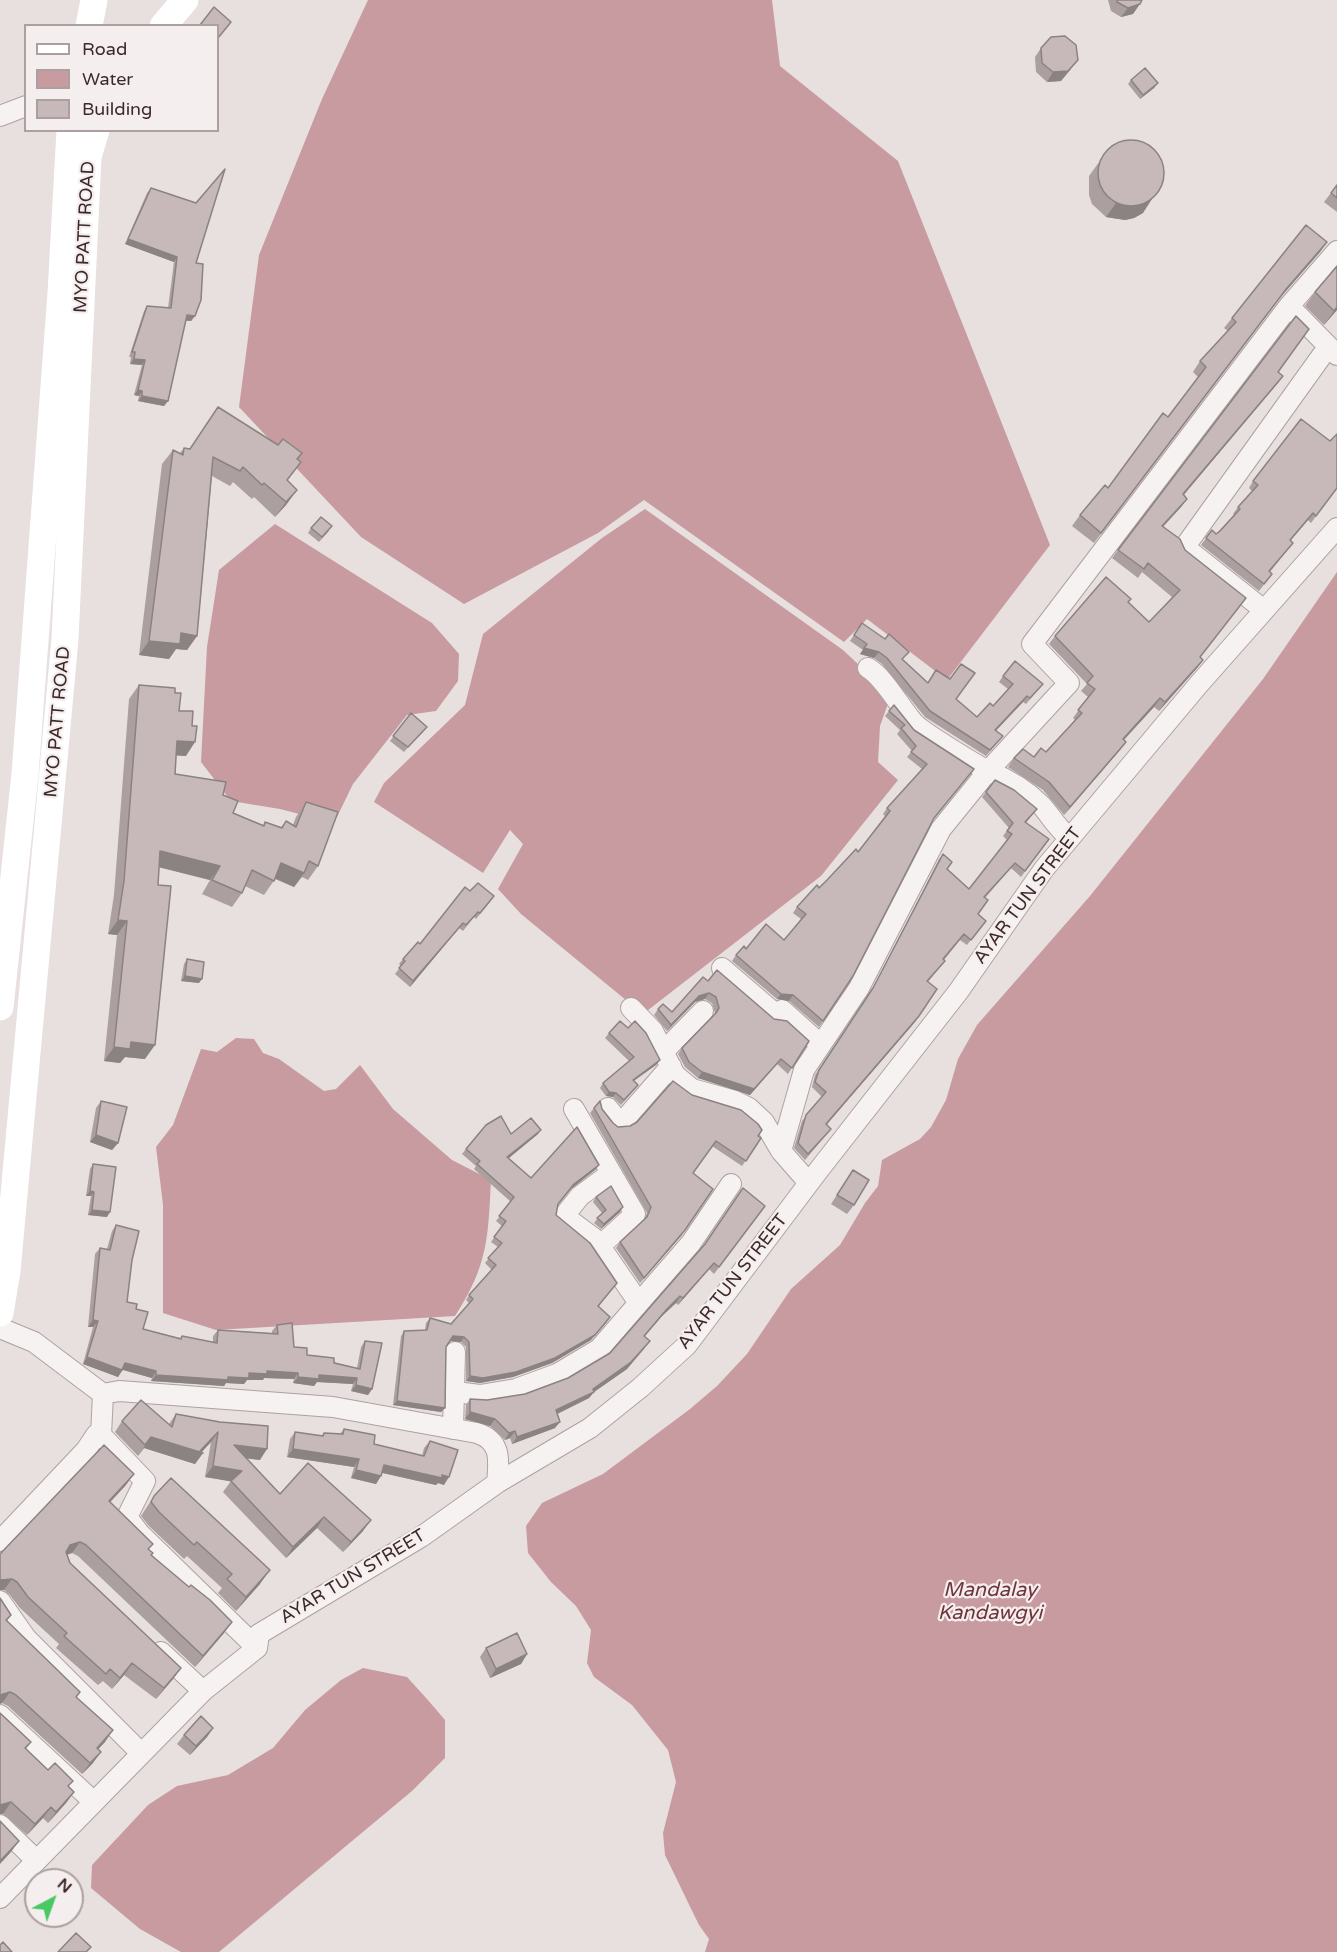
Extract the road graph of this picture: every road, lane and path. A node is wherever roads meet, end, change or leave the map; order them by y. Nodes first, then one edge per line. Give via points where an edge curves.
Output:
1 (94, 0) edge
2 (185, 0) edge
3 (89, 24) edge
4 (165, 24) edge
5 (24, 107) edge
6 (0, 116) edge
7 (70, 132) edge
8 (95, 132) edge
9 (75, 216) junction
10 (1337, 251) edge
11 (1289, 306) junction
12 (1333, 347) edge
13 (1337, 528) edge
14 (1264, 610) junction
15 (868, 668) dead end
16 (988, 771) junction
17 (25, 774) junction
18 (52, 778) junction
19 (1070, 838) junction
20 (722, 968) dead end
21 (0, 1007) edge
22 (631, 1008) dead end
23 (704, 1011) dead end
24 (820, 1044) junction
25 (667, 1058) junction
26 (574, 1108) dead end
27 (608, 1108) dead end
28 (781, 1151) junction
29 (611, 1173) junction
30 (731, 1184) dead end
31 (809, 1184) junction
32 (600, 1246) junction
33 (639, 1303) junction
34 (0, 1313) edge
35 (0, 1328) edge
36 (455, 1352) dead end
37 (455, 1392) junction
38 (103, 1394) junction
39 (453, 1429) junction
40 (101, 1435) junction
41 (496, 1483) junction
42 (0, 1541) edge
43 (0, 1601) edge
44 (145, 1636) edge
45 (256, 1648) junction
46 (203, 1691) junction
47 (0, 1715) edge
48 (141, 1753) junction
49 (94, 1802) junction
50 (0, 1825) edge
51 (35, 1860) junction
52 (0, 1898) edge

1 - 3 main road
2 - 4 main road
5 - 6 street
7 - 9 main road, MYO PATT ROAD
8 - 9 main road, MYO PATT ROAD
9 - 17 main road, MYO PATT ROAD
9 - 18 main road, MYO PATT ROAD via 65,639
10 - 11 street
11 - 12 street
11 - 16 street via 1032,644 1069,683
12 - 14 street via 1186,545
13 - 14 street, AYAR TUN STREET
14 - 19 street, AYAR TUN STREET
15 - 16 street via 875,671 913,723
16 - 19 street via 1025,791
16 - 24 street via 941,829 859,988
17 - 18 main road
17 - 21 main road, MYO PATT ROAD
18 - 34 main road, MYO PATT ROAD
19 - 31 street, AYAR TUN STREET via 958,992
20 - 24 street via 777,1016 782,1010
22 - 25 street via 653,1031
23 - 25 street
24 - 28 street via 800,1080
25 - 27 street via 624,1120 618,1122
25 - 28 street via 675,1075 692,1089 749,1108 764,1122
26 - 29 street
28 - 31 street
29 - 32 street via 635,1214
29 - 32 street via 580,1197 564,1216
30 - 33 street via 691,1243
31 - 41 street, AYAR TUN STREET via 687,1345 590,1428
32 - 33 street
33 - 37 street via 599,1349 557,1374 516,1389 480,1395
35 - 38 street via 34,1342
36 - 37 street
37 - 39 street
38 - 39 street via 119,1391 333,1407
38 - 40 street
39 - 41 street via 477,1432 491,1439 499,1455
40 - 42 street via 96,1435
40 - 45 street via 145,1480 127,1517
41 - 45 street, AYAR TUN STREET via 421,1537 260,1634
43 - 48 street via 26,1638
44 - 46 street
45 - 46 street, AYAR TUN STREET
46 - 48 street, AYAR TUN STREET
47 - 49 street
48 - 49 street, AYAR TUN STREET
49 - 51 street, AYAR TUN STREET
50 - 51 street
51 - 52 street, AYAR TUN STREET

